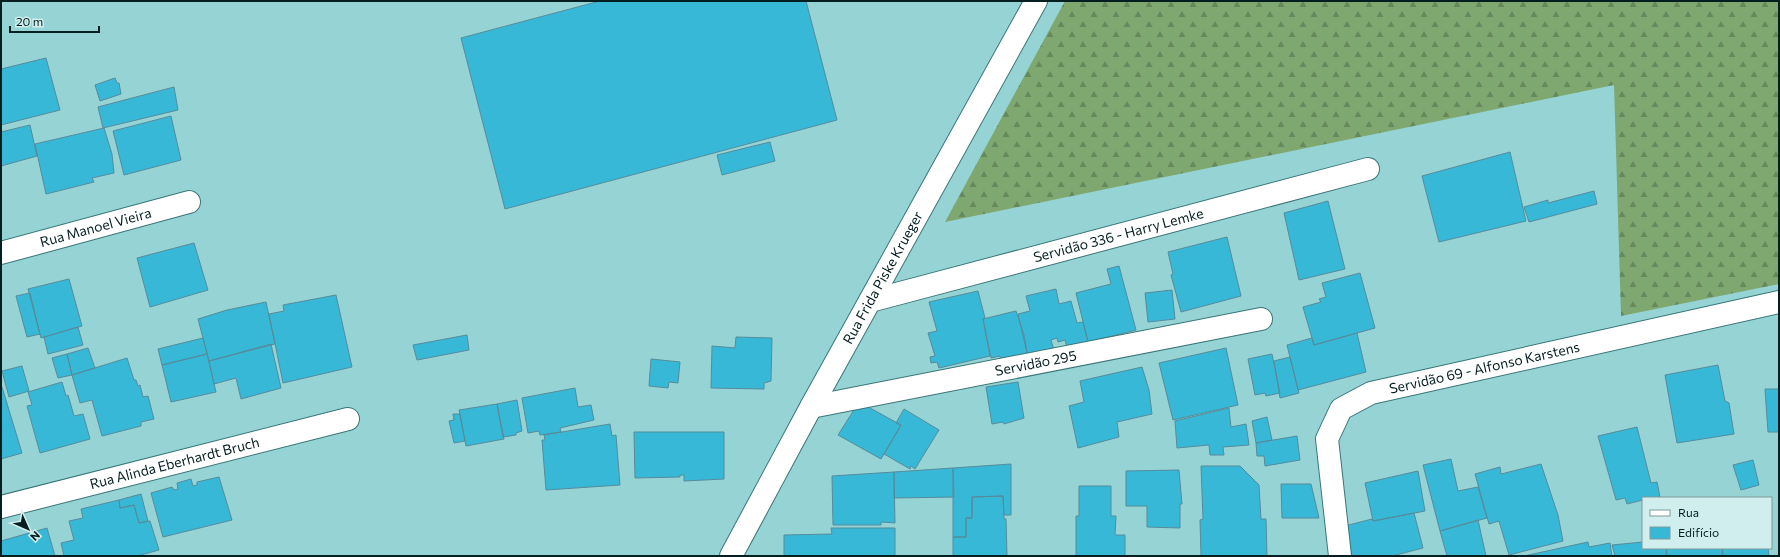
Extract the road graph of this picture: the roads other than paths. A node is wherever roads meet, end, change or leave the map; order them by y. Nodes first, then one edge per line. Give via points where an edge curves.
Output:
1 (1036, 1) edge
2 (1368, 169) dead end
3 (189, 202) dead end
4 (1, 253) edge
5 (870, 301) junction
6 (1779, 302) edge
7 (1261, 319) dead end
8 (810, 407) junction
9 (348, 419) dead end
10 (1, 507) edge
11 (731, 556) edge
12 (1340, 556) edge

1 - 5 street, Rua Frida Piske Krueger
2 - 5 street, Servidão 336 - Harry Lemke
3 - 4 street, Rua Manoel Vieira
5 - 8 street, Rua Frida Piske Krueger
6 - 12 street, Servidão 69 - Alfonso Karstens via 1371,393 1341,409 1327,438
7 - 8 street, Servidão 295
8 - 11 street, Rua Frida Piske Krueger
9 - 10 street, Rua Alinda Eberhardt Bruch

